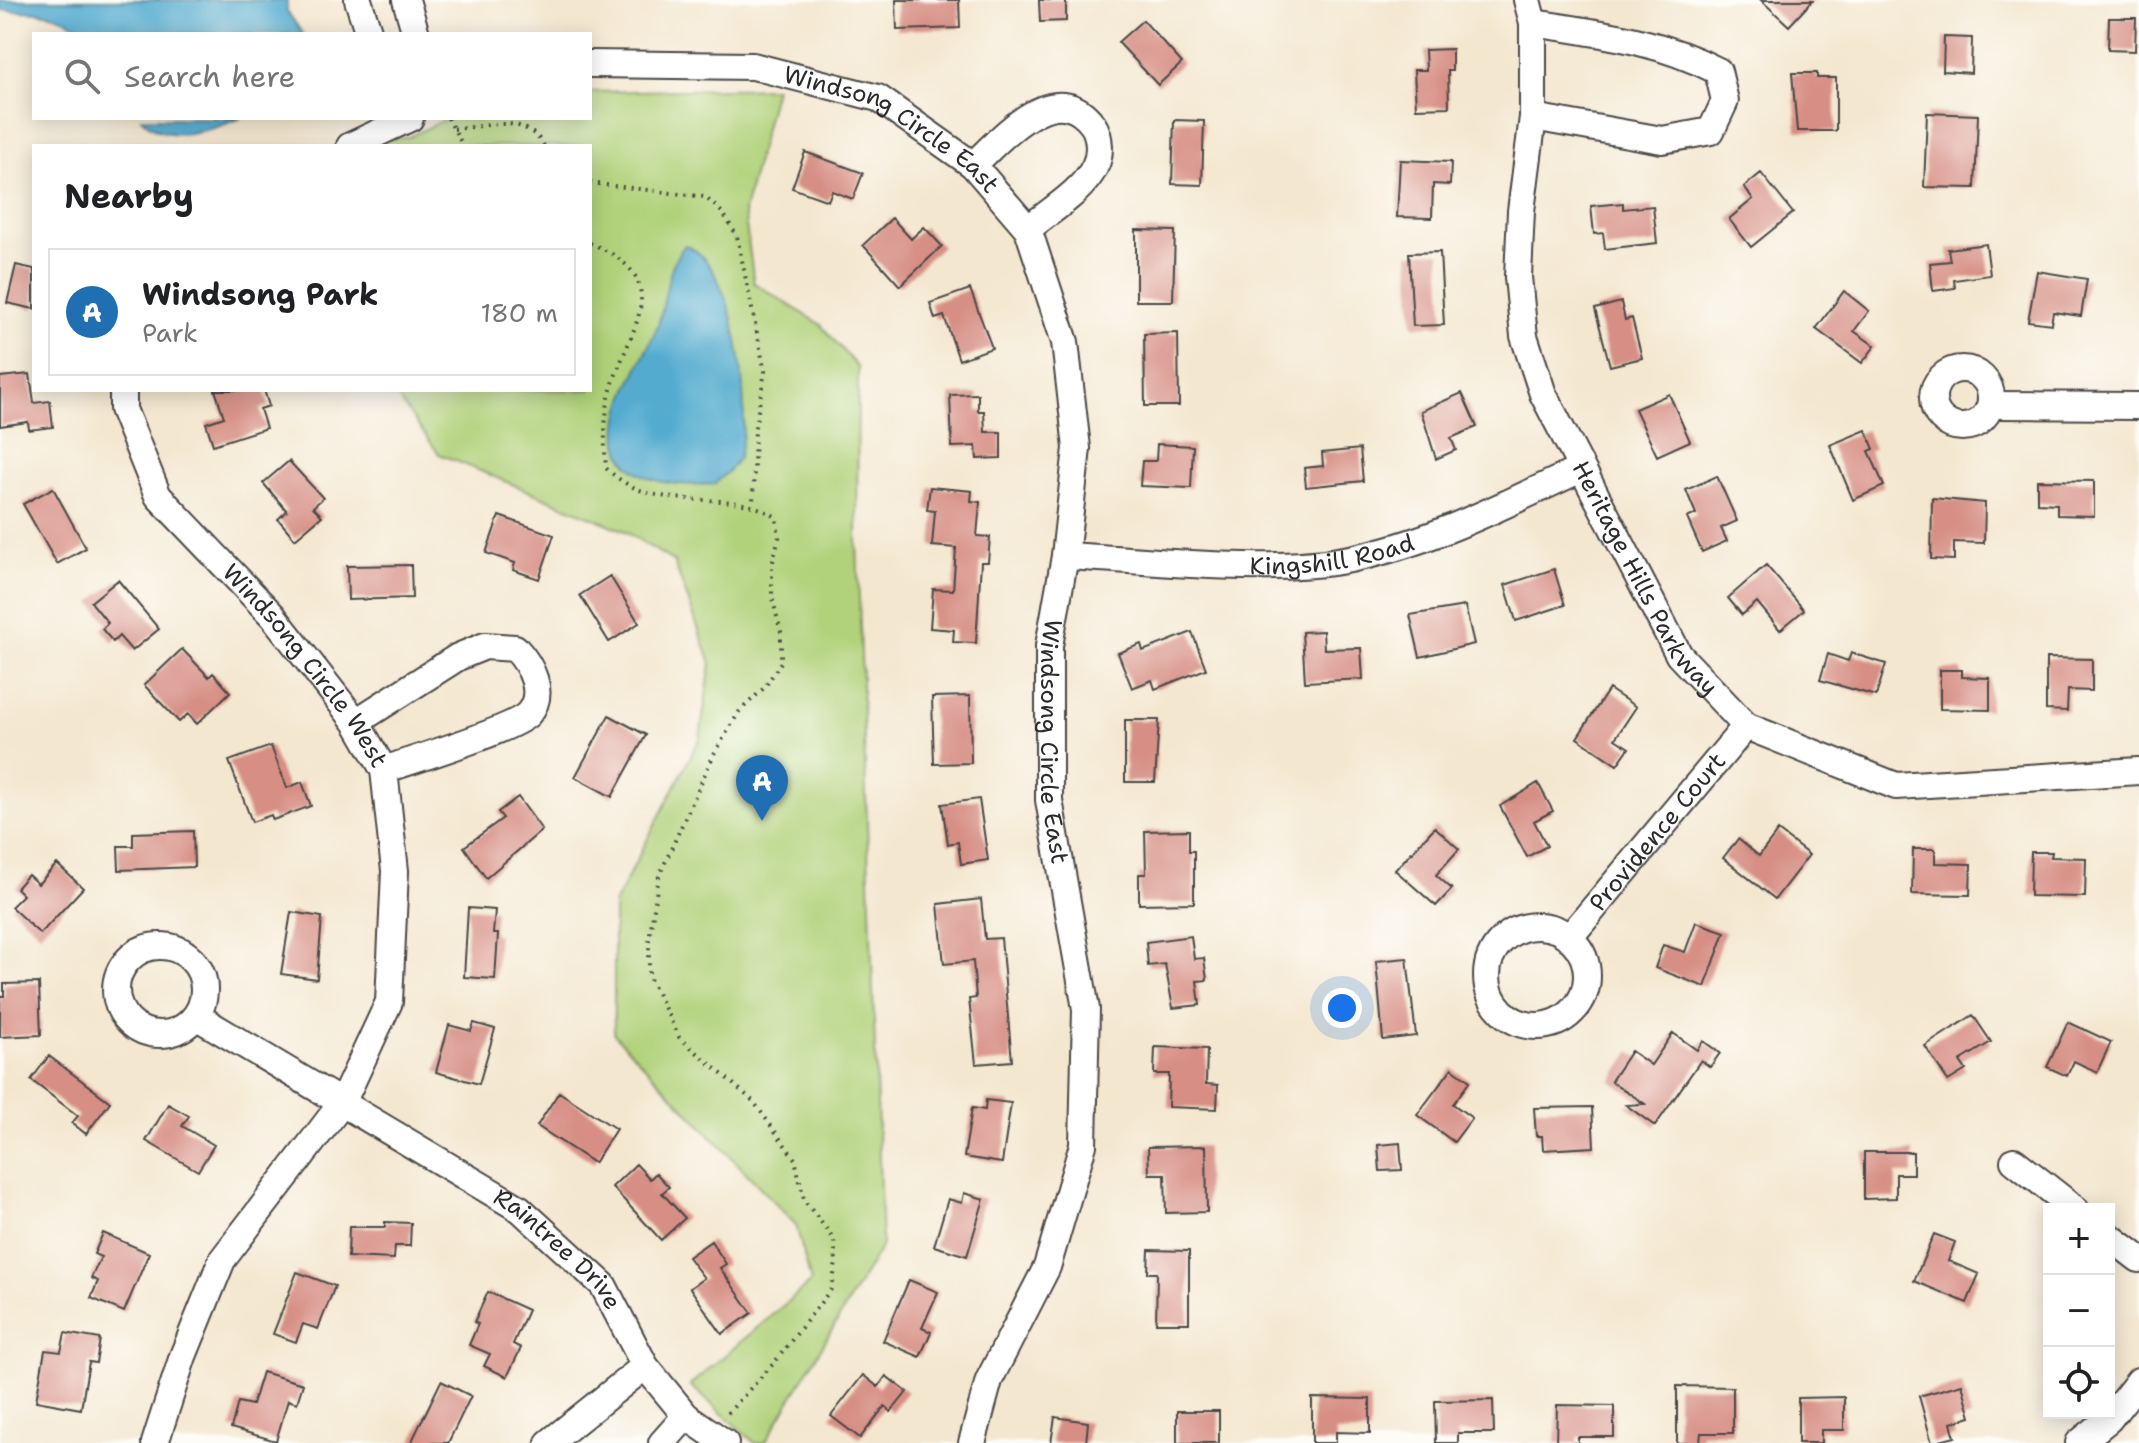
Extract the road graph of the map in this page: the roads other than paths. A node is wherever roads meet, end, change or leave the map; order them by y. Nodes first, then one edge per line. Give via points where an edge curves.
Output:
1 (358, 0) edge
2 (406, 0) edge
3 (1534, 8) edge
4 (368, 32) edge
5 (415, 32) edge
6 (592, 64) edge
7 (1533, 117) junction
8 (401, 120) edge
9 (354, 144) edge
10 (973, 165) junction
11 (1028, 229) junction
12 (123, 392) edge
13 (1991, 405) dead end
14 (2139, 406) edge
15 (1581, 469) junction
16 (1065, 556) junction
17 (356, 722) junction
18 (1746, 726) junction
19 (384, 770) junction
20 (2139, 771) edge
21 (1569, 938) dead end
22 (196, 1016) dead end
23 (342, 1103) junction
24 (2014, 1161) dead end
25 (2067, 1203) edge
26 (2115, 1241) edge
27 (2139, 1259) edge
28 (645, 1366) junction
29 (2139, 1381) edge
30 (686, 1416) junction
31 (718, 1438) edge
32 (155, 1443) edge
33 (549, 1443) edge
34 (662, 1443) edge
35 (972, 1443) edge
36 (2079, 1443) edge

1 - 4 street
2 - 5 street
3 - 7 street, Heritage Hills Parkway
3 - 7 street via 1688,55 1718,71 1725,101 1711,131 1662,140
6 - 10 street, Windsong Circle East via 753,66 878,98
7 - 15 street, Heritage Hills Parkway via 1518,277 1524,336 1543,394
8 - 9 street
10 - 11 street, Windsong Circle East
10 - 11 street via 1028,114 1054,105 1081,112 1095,128 1100,146 1095,167
11 - 16 street, Windsong Circle East via 1067,357 1077,448
12 - 17 street, Windsong Circle West via 123,409 158,496 273,616
13 - 14 street
15 - 16 street, Kingshill Road via 1439,535 1348,559 1261,565
15 - 18 street, Heritage Hills Parkway via 1679,655
16 - 35 street, Windsong Circle East via 1049,646 1049,800 1086,1009 1083,1145 1047,1267 989,1380
17 - 19 street, Windsong Circle West
17 - 19 street via 458,657 485,646 515,648 532,666 536,692 529,712 508,726
18 - 20 street, Heritage Hills Parkway via 1896,786
18 - 21 street, Providence Court
19 - 23 street, Windsong Circle West via 395,871 389,1002
22 - 23 street, Raintree Drive
23 - 28 street, Raintree Drive via 520,1209 603,1285
23 - 32 street, Windsong Circle West via 222,1260
24 - 25 street
26 - 27 street
28 - 30 street, Raintree Drive
28 - 33 street
29 - 36 street via 2109,1419
30 - 31 street, Raintree Drive
30 - 34 street

